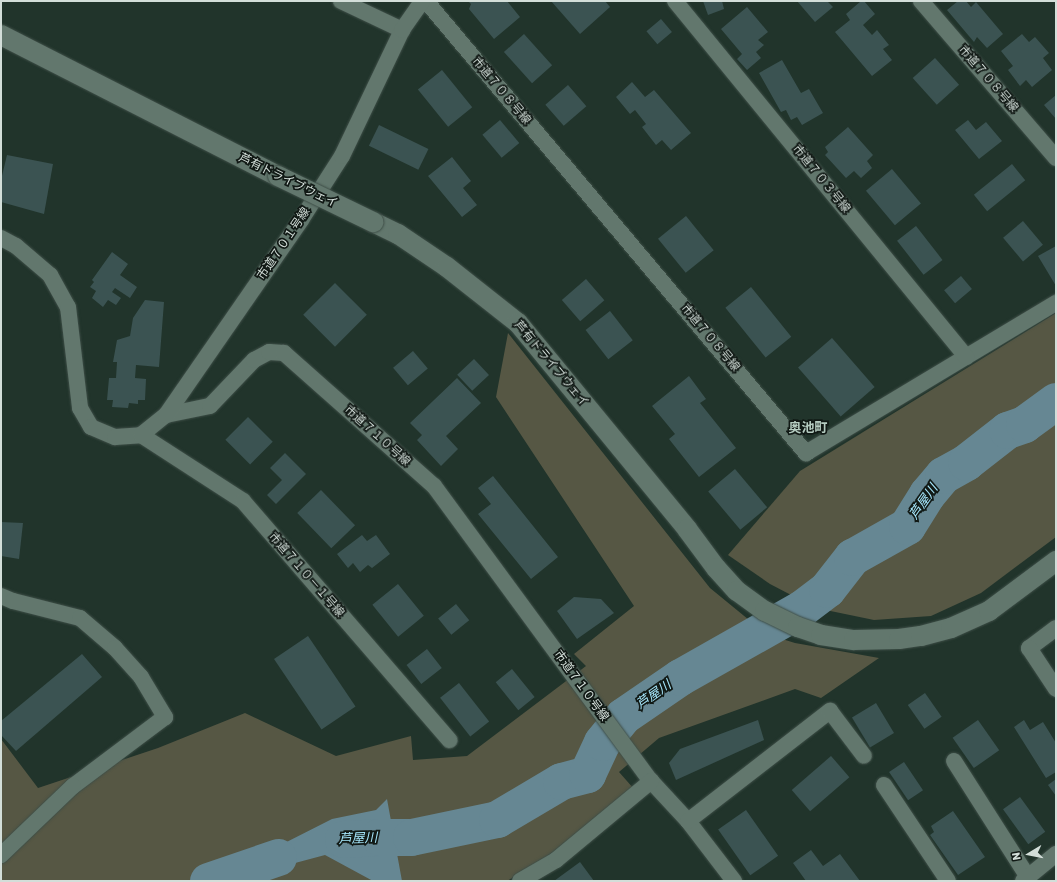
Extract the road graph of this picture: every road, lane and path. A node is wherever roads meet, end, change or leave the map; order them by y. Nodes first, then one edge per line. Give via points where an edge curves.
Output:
1 (341, 1) edge
2 (422, 1) edge
3 (426, 1) edge
4 (675, 1) edge
5 (920, 1) edge
6 (402, 30) junction
7 (1, 35) edge
8 (1056, 158) edge
9 (1, 238) edge
10 (1056, 303) edge
11 (966, 357) junction
12 (166, 415) junction
13 (141, 435) junction
14 (1056, 561) edge
15 (1, 596) edge
16 (1056, 628) edge
17 (1056, 689) edge
18 (449, 740) dead end
19 (864, 756) dead end
20 (954, 761) dead end
21 (651, 782) junction
22 (884, 784) dead end
23 (688, 821) junction
24 (1056, 854) edge
25 (1, 855) edge
26 (1026, 879) edge
27 (520, 881) edge
28 (734, 881) edge
29 (948, 881) edge

1 - 6 street
2 - 6 street, 市道７０１号線
3 - 11 street, 市道７０８号線 via 806,453
4 - 11 street, 市道７０３号線
5 - 8 street, 市道７０８号線
6 - 12 street, 市道７０１号線 via 342,156 301,220
7 - 14 street, 芦有ドライブウェイ, bridge via 398,234 447,267 518,323 716,568 737,591 765,611 821,635 854,640 899,639 951,628 989,610
9 - 13 street via 16,246 50,275 68,307 80,408 91,427 115,437
10 - 11 street, 市道７０８号線
12 - 13 street, 市道７１０号線
12 - 21 street, 市道７１０号線 via 210,406 254,360 269,352 284,353 434,486
13 - 18 street, 市道７１０－１号線 via 243,501
15 - 25 street via 80,618 115,648 141,677 165,717 73,786
16 - 17 street via 1029,648
19 - 23 street via 830,711
20 - 26 street
21 - 23 street, 市道７１０号線
21 - 27 street via 556,860
22 - 29 street
23 - 28 street, 市道７１０号線
24 - 26 street

